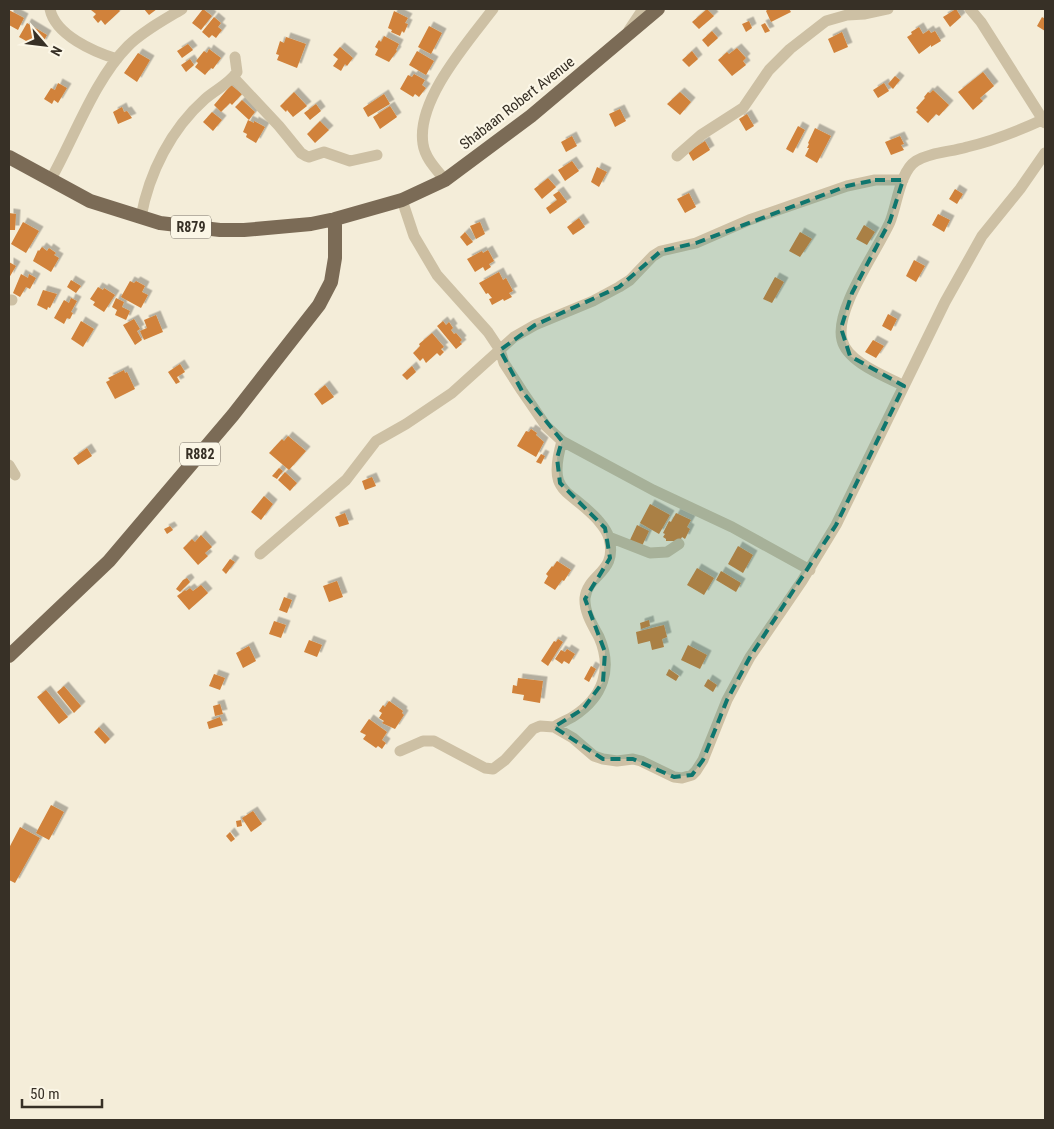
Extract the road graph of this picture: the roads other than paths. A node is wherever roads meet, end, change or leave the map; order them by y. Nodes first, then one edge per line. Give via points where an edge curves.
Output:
1 (50, 9) edge
2 (182, 9) edge
3 (493, 9) edge
4 (643, 9) edge
5 (658, 9) edge
6 (888, 9) edge
7 (970, 9) edge
8 (626, 35) junction
9 (235, 57) dead end
10 (117, 59) junction
11 (233, 77) junction
12 (1044, 121) edge
13 (1045, 153) edge
14 (377, 155) dead end
15 (677, 156) dead end
16 (9, 157) edge
17 (51, 179) junction
18 (445, 180) junction
19 (903, 180) junction
20 (402, 200) junction
21 (142, 217) junction
22 (335, 219) junction
23 (500, 350) junction
24 (904, 386) junction
25 (562, 442) junction
26 (609, 537) junction
27 (679, 544) dead end
28 (260, 554) dead end
29 (810, 570) junction
30 (9, 656) edge
31 (554, 727) junction
32 (400, 751) dead end

1 - 10 street via 57,25 65,33
2 - 10 street via 138,38
3 - 18 street via 448,67 430,102 423,128 423,145 430,162
4 - 8 street
5 - 8 main road, Shabaan Robert Avenue / R879
6 - 15 street via 826,21 769,70 743,108 701,135
7 - 12 street
8 - 18 main road, Shabaan Robert Avenue / R879 via 531,116
9 - 11 street via 237,72
10 - 17 street via 104,76
11 - 14 street via 306,156 324,152 350,162
11 - 21 street via 204,100 173,135 145,198
12 - 19 street via 967,148 916,161
13 - 24 street via 982,236
16 - 17 main road, R879
17 - 21 main road, R879 via 90,200
18 - 20 main road, Shabaan Robert Avenue / R879
19 - 23 street via 875,180 847,186 749,220 696,243 661,251 619,287 534,325
19 - 24 street via 890,221 852,293 841,328 842,340 850,356
20 - 22 main road, Shabaan Robert Avenue / R879
20 - 23 street via 414,236 437,275
21 - 22 main road, R879 via 160,223 220,230 311,224
22 - 30 main road, R882 via 331,282 319,305 233,415 109,561
23 - 25 street via 504,363 522,391 546,426
23 - 28 street via 452,393 376,441 346,480
24 - 29 street via 848,502
25 - 26 street via 557,458 560,483 566,493 600,522
25 - 29 street via 740,531
26 - 27 street via 650,553 666,552
26 - 31 street via 610,558 606,568 593,581 585,599 587,612 605,652 603,682 583,709
29 - 31 street via 742,672 703,760 692,775 674,777 641,761 617,761 594,756
31 - 32 street via 534,729 493,769 485,768 434,741 423,741

